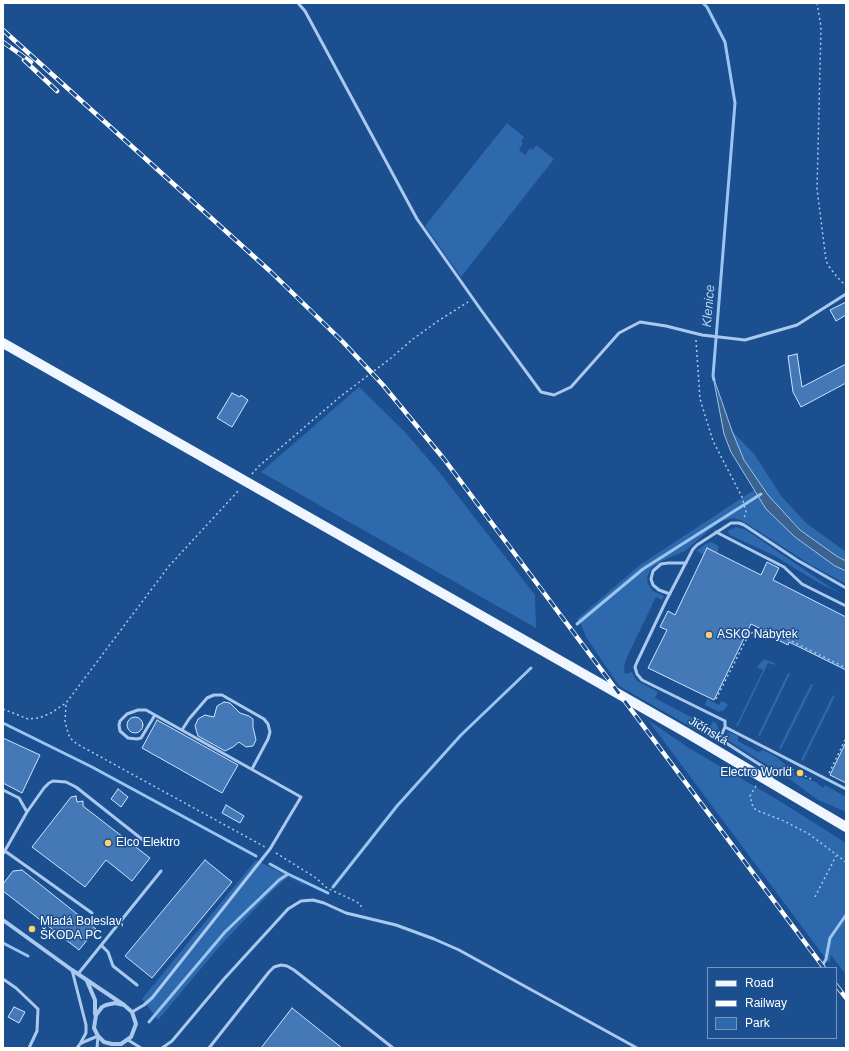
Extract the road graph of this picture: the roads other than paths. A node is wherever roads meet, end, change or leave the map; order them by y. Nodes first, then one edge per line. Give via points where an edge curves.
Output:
1 (298, 3) edge
2 (846, 294) edge
3 (3, 344) edge
4 (716, 532) junction
5 (686, 563) junction
6 (846, 588) edge
7 (670, 594) junction
8 (846, 606) edge
9 (155, 715) junction
10 (725, 726) junction
11 (182, 730) junction
12 (252, 769) junction
13 (776, 786) junction
14 (846, 789) edge
15 (3, 790) edge
16 (27, 812) junction
17 (846, 827) edge
18 (148, 844) dead end
19 (4, 853) edge
20 (161, 871) dead end
21 (92, 913) dead end
22 (3, 920) edge
23 (101, 945) junction
24 (72, 970) junction
25 (78, 974) junction
26 (3, 979) edge
27 (87, 980) junction
28 (138, 985) dead end
29 (124, 1005) junction
30 (132, 1012) junction
31 (94, 1019) junction
32 (98, 1036) junction
33 (128, 1040) junction
34 (80, 1044) junction
35 (121, 1044) junction
36 (29, 1048) edge
37 (77, 1048) edge
38 (97, 1048) edge
39 (117, 1048) edge
40 (142, 1048) edge
41 (162, 1048) edge
42 (209, 1048) edge
43 (393, 1048) edge
44 (637, 1048) edge

1 - 2 lane via 305,11 417,219 541,392 554,395 571,387 619,333 640,322 702,335 745,340 797,325
3 - 13 main road, Jičínská
4 - 5 lane via 697,545
4 - 6 lane via 730,523 742,524
4 - 8 lane via 784,567 802,584
5 - 7 lane
5 - 7 lane via 661,564 654,571 651,579 653,585
7 - 10 lane via 636,662 637,674 642,680 725,721
9 - 9 lane via 146,710 134,710 120,721 119,728 128,738 141,738
9 - 11 lane
10 - 13 lane via 721,736 723,741 766,768
10 - 14 lane
11 - 12 lane
11 - 12 lane via 207,698 218,695 228,698 264,719 268,724 268,739
12 - 30 lane via 301,797 270,849 152,998
13 - 17 main road, Jičínská
15 - 16 lane via 19,798
16 - 18 lane via 49,783 66,782 76,787
16 - 19 lane
19 - 21 lane
20 - 23 lane
22 - 24 street
23 - 25 lane
23 - 28 lane via 108,953 113,966
24 - 25 street
24 - 34 lane via 86,1025
25 - 27 street
26 - 36 lane via 38,1009 37,1031
27 - 29 street
27 - 31 street via 95,1000
29 - 30 street
29 - 31 street via 106,1005 98,1011
30 - 33 street via 136,1024 134,1033
31 - 32 street via 94,1028
32 - 34 lane
32 - 35 street via 108,1044
32 - 38 lane
33 - 35 street
33 - 40 lane
34 - 37 lane
35 - 39 lane
41 - 44 lane via 172,1041 224,979 292,906 301,901 313,900 346,913 396,925 440,941
42 - 43 lane via 268,972 281,965 294,970

